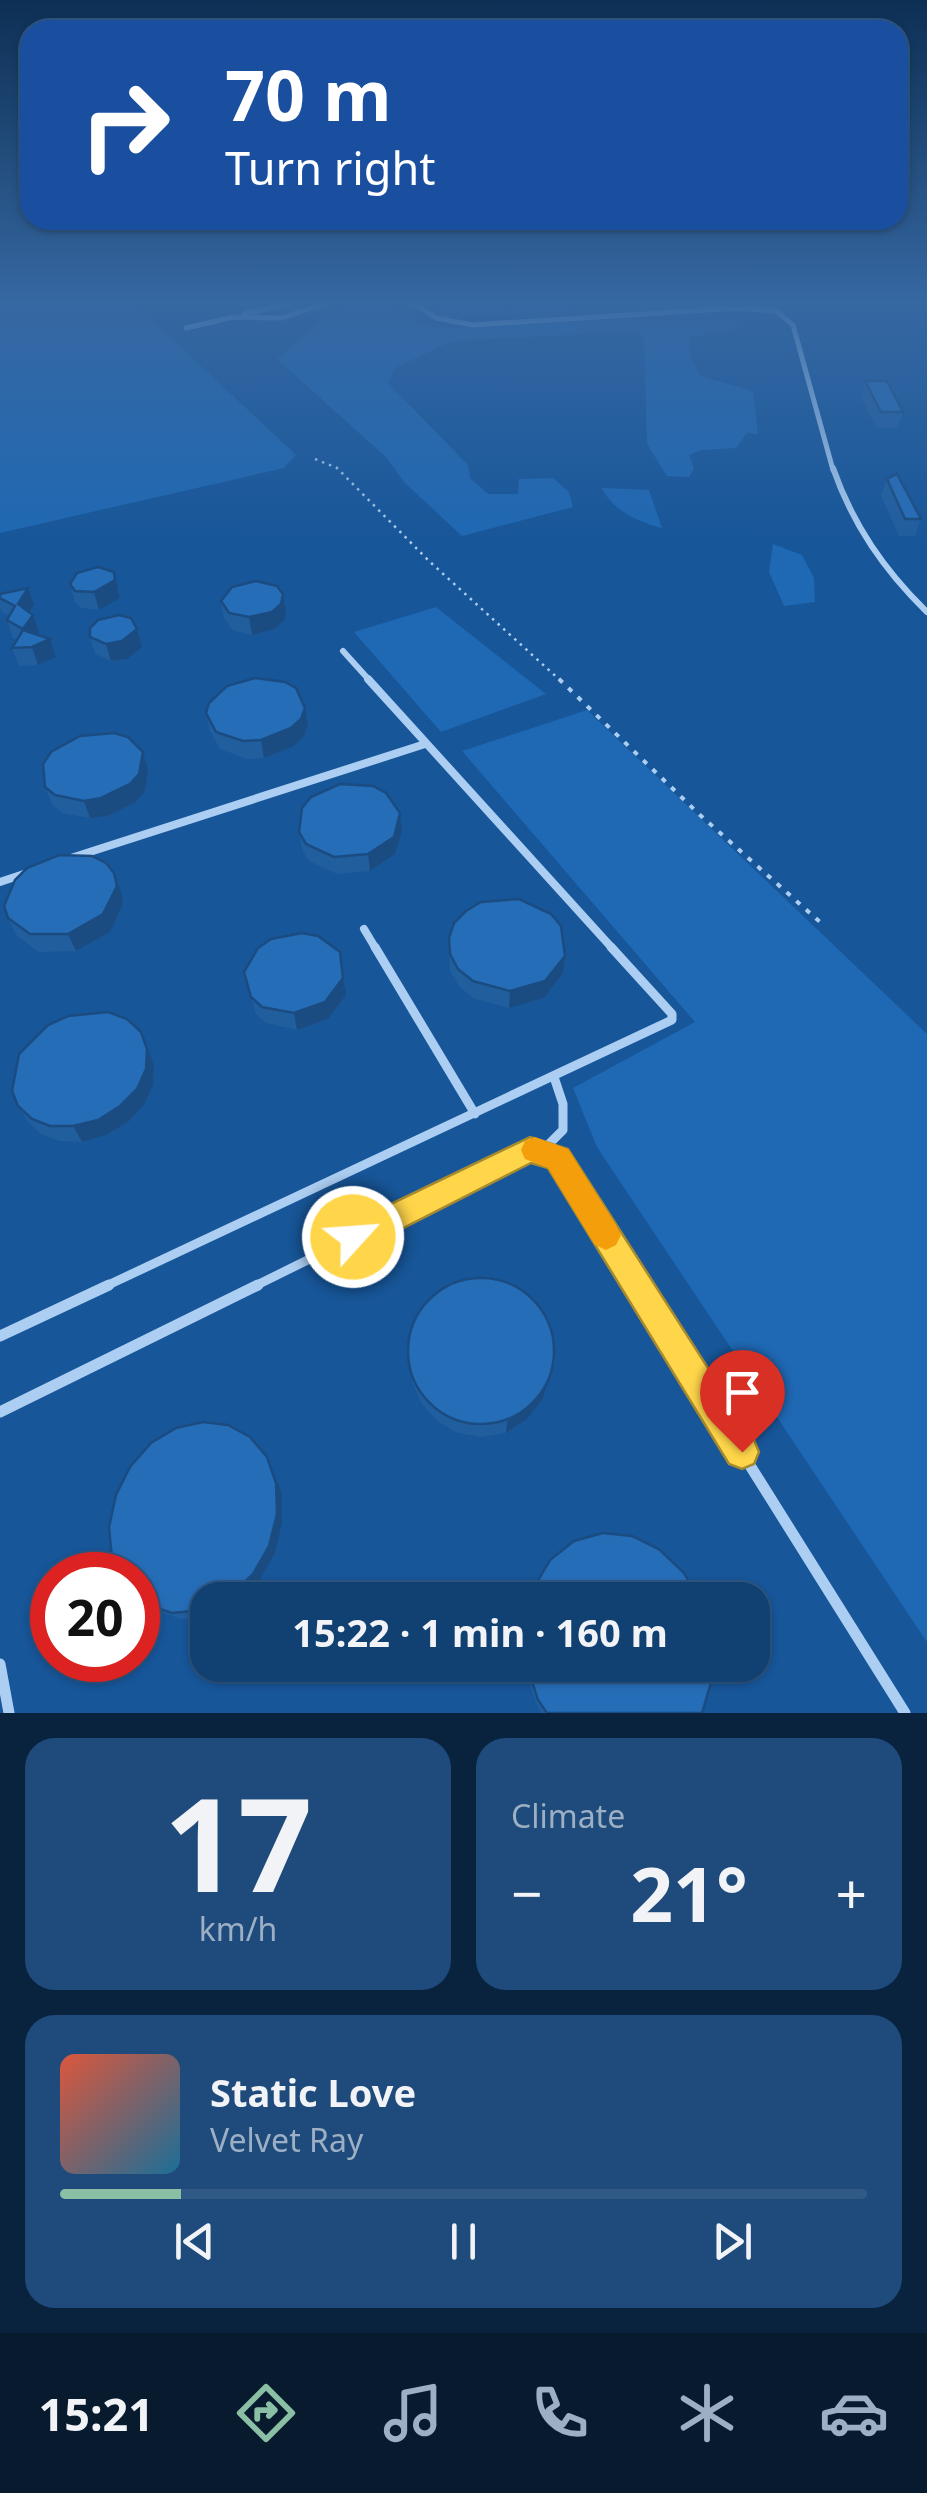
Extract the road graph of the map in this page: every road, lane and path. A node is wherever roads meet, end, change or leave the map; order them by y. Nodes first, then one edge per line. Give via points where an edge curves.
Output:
1 (806, 381) edge
2 (315, 460) dead end
3 (927, 612) edge
4 (343, 651) dead end
5 (426, 744) junction
6 (52, 864) edge
7 (35, 870) edge
8 (0, 882) edge
9 (820, 922) dead end
10 (364, 929) dead end
11 (554, 1077) junction
12 (475, 1114) junction
13 (542, 1151) junction
14 (0, 1336) edge
15 (0, 1412) edge
16 (0, 1664) edge
17 (10, 1713) edge
18 (905, 1713) edge

1 - 3 lane via 848,508 900,585
2 - 9 path via 337,468 429,562
4 - 5 lane
5 - 6 lane
5 - 11 lane via 672,1014 662,1026
7 - 8 lane
10 - 12 lane
11 - 12 lane
11 - 13 lane via 563,1130
12 - 14 lane
13 - 15 lane via 530,1150
13 - 18 lane via 558,1158
16 - 17 lane

